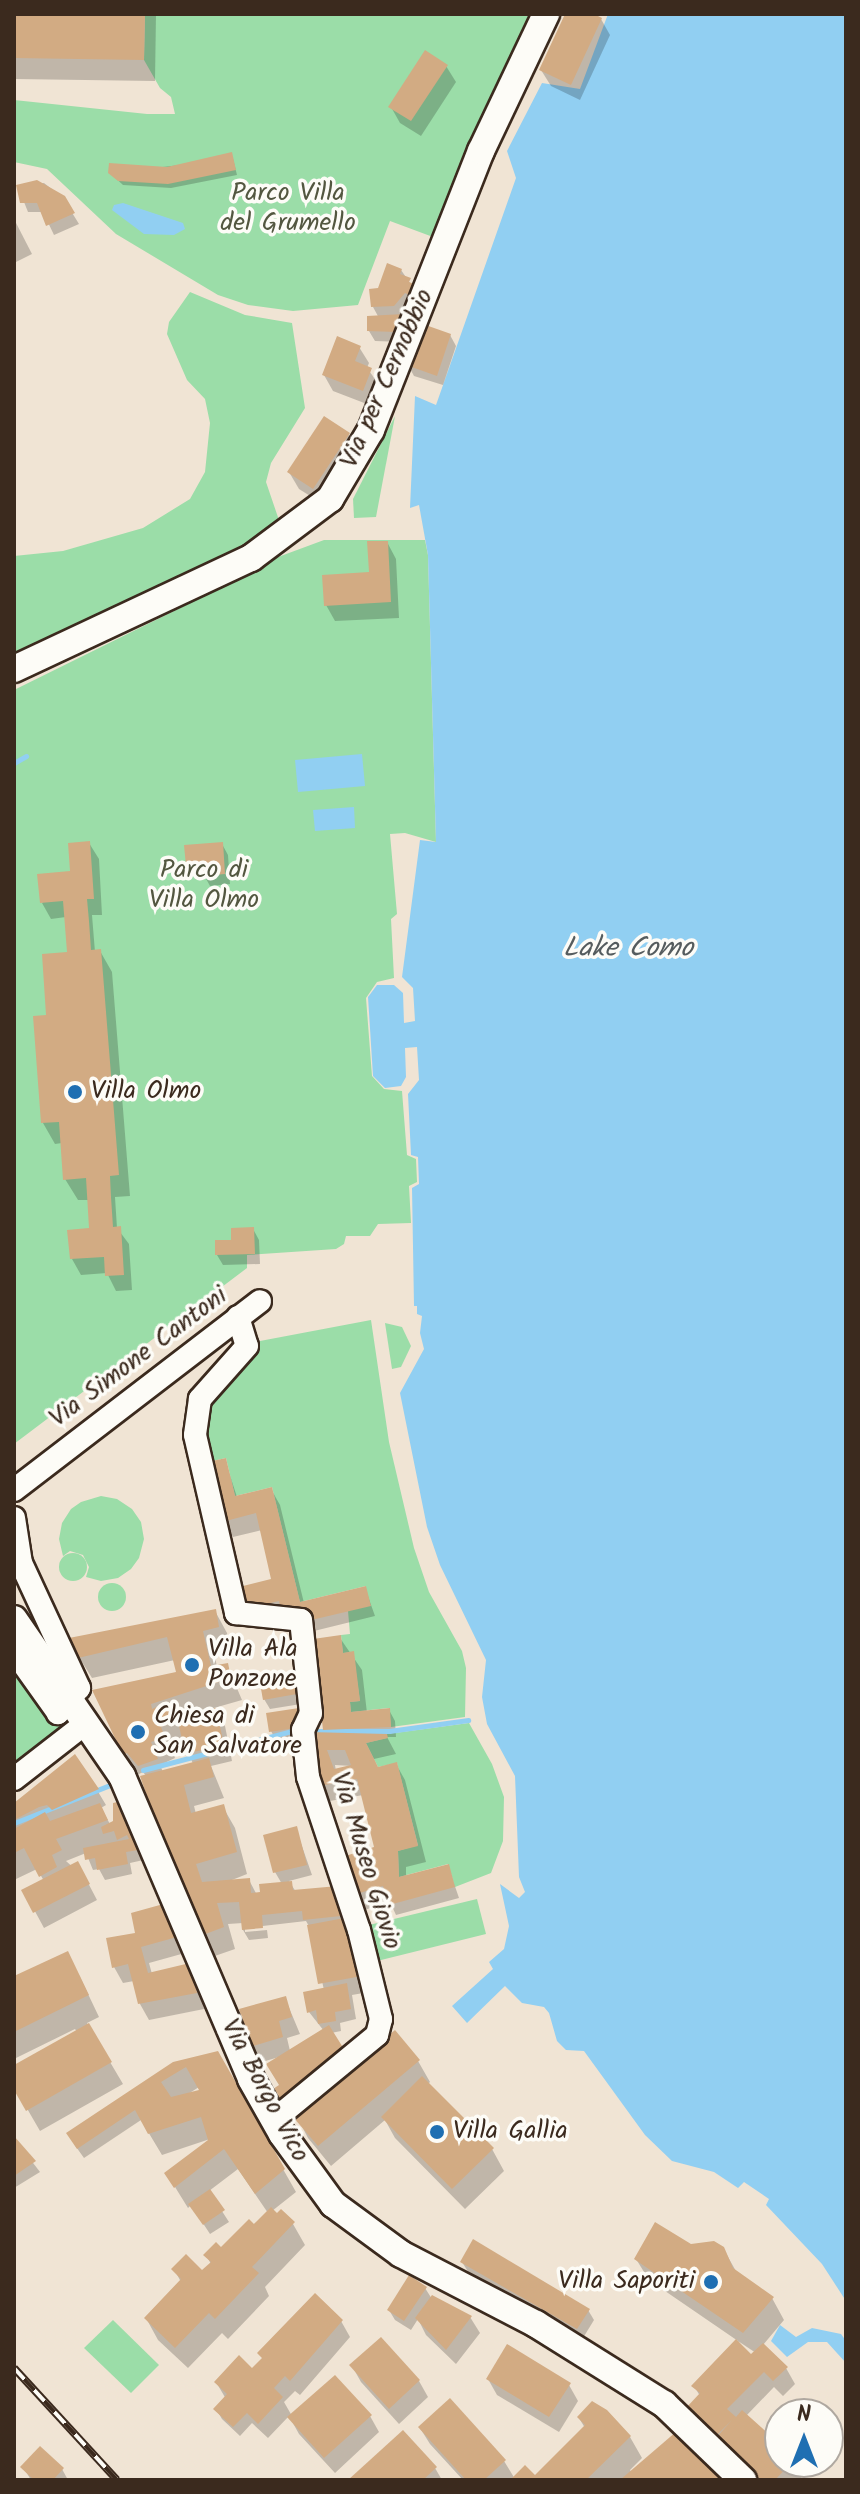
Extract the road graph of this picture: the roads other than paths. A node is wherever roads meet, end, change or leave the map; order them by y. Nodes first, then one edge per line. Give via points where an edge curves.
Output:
1 (546, 14) edge
2 (14, 669) edge
3 (260, 1301) dead end
4 (238, 1317) junction
5 (14, 1490) edge
6 (14, 1518) edge
7 (14, 1619) edge
8 (14, 1651) edge
9 (70, 1698) junction
10 (86, 1723) junction
11 (14, 1779) edge
12 (274, 2120) junction
13 (743, 2480) edge

1 - 2 main road, Via per Cernobbio via 481,151 371,430 330,499 251,558
3 - 4 street, Via Simone Cantoni
4 - 5 street, Via Simone Cantoni
4 - 12 street, Via Museo Giovio via 247,1346 200,1399 195,1435 236,1613 301,1620 311,1713 303,1730 308,1777 359,1930 381,2019 377,2035
6 - 9 street via 21,1563 79,1688
7 - 9 main road, Via Borgo Vico
8 - 9 street via 58,1713
9 - 10 main road, Via Borgo Vico
10 - 11 street
10 - 12 main road, Via Borgo Vico via 122,1776 219,2008
12 - 13 main road, Via Borgo Vico via 308,2173 349,2218 401,2254 536,2324 664,2404

